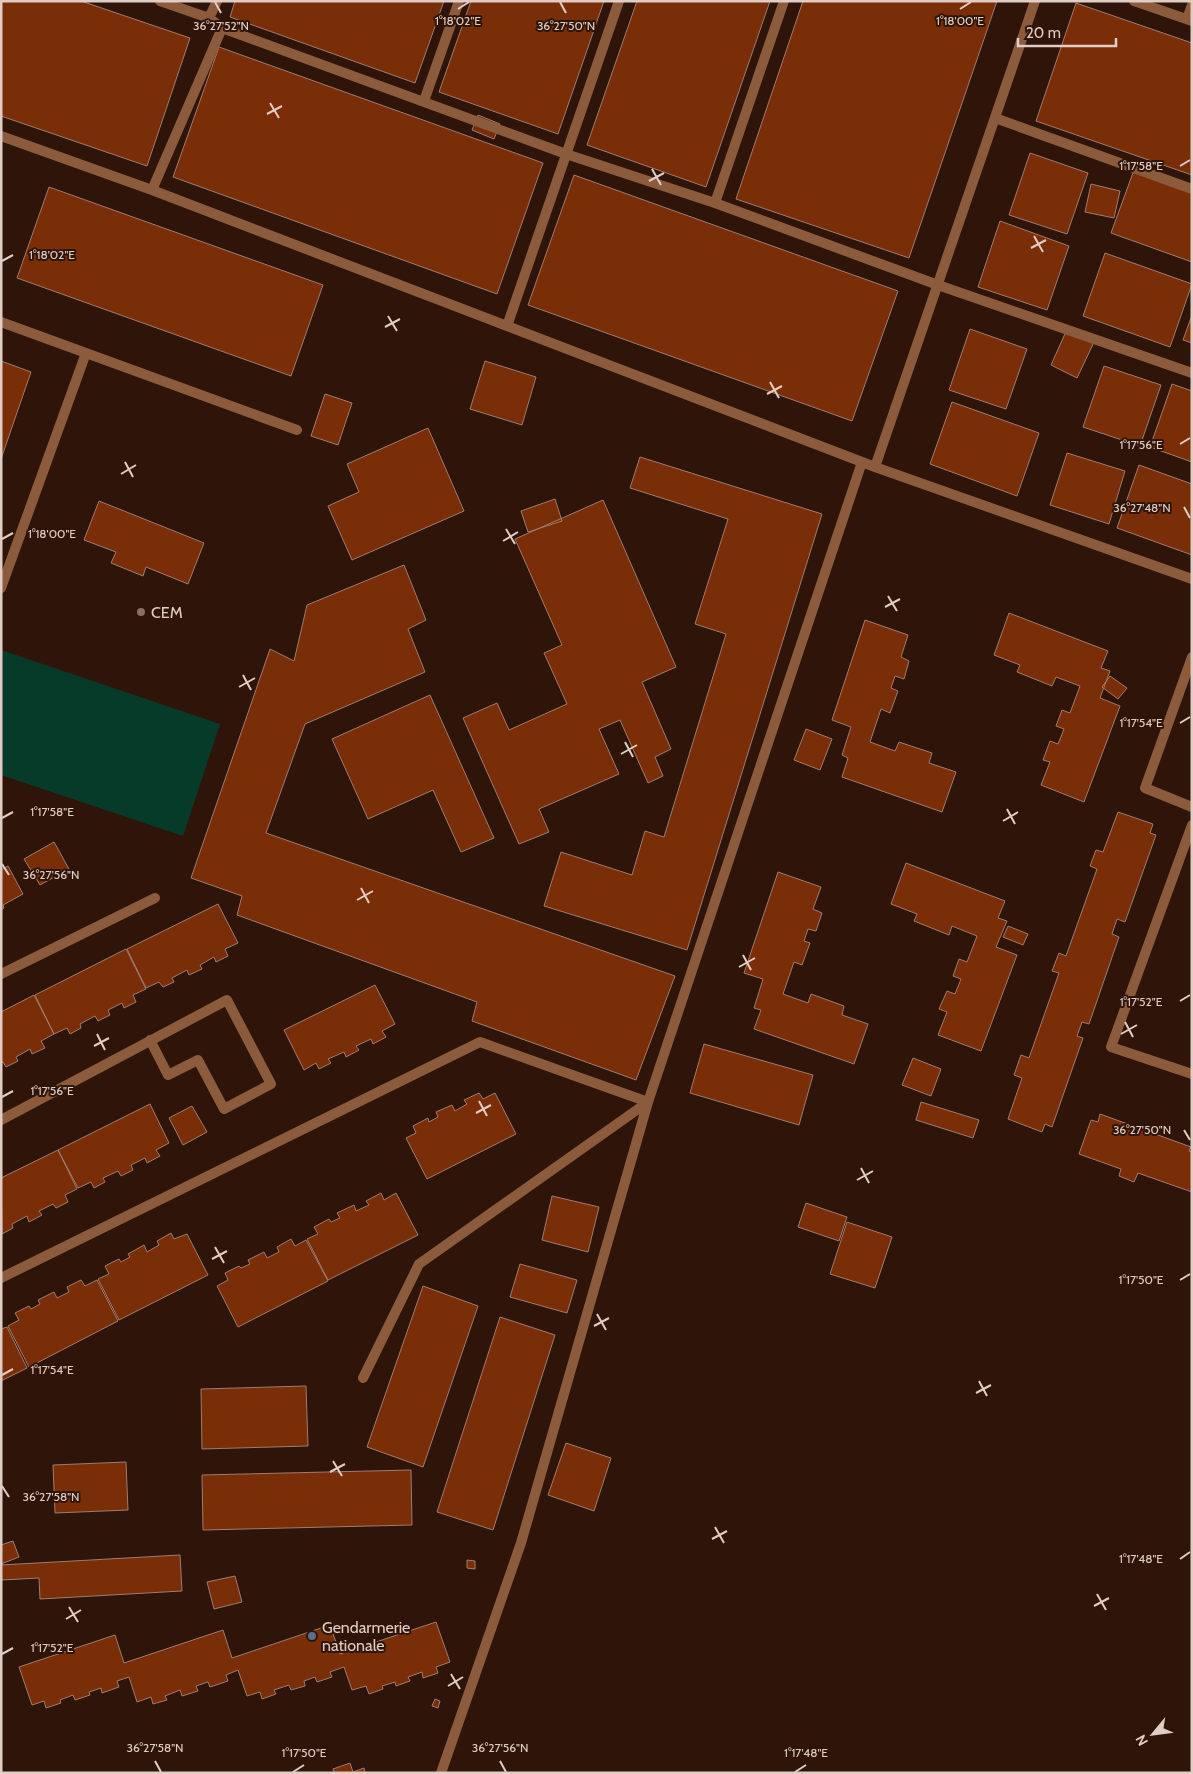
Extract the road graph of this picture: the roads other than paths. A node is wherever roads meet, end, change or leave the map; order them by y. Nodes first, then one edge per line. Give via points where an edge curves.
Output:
1 (160, 1) edge
2 (217, 1) edge
3 (459, 1) edge
4 (619, 1) edge
5 (784, 1) edge
6 (1035, 1) edge
7 (1134, 1) edge
8 (1192, 5) edge
9 (210, 18) junction
10 (1189, 20) edge
11 (222, 28) junction
12 (424, 101) junction
13 (995, 118) junction
14 (1, 136) edge
15 (566, 154) junction
16 (1192, 189) edge
17 (152, 190) junction
18 (715, 203) junction
19 (938, 285) junction
20 (1, 322) edge
21 (507, 326) junction
22 (86, 353) junction
23 (1192, 373) edge
24 (297, 430) dead end
25 (862, 462) junction
26 (875, 467) junction
27 (1192, 580) edge
28 (1, 588) edge
29 (1192, 657) edge
30 (1192, 807) edge
31 (1192, 825) edge
32 (155, 898) dead end
33 (1, 974) edge
34 (150, 1040) junction
35 (1192, 1074) edge
36 (648, 1102) junction
37 (1, 1120) edge
38 (1, 1278) edge
39 (364, 1378) dead end
40 (441, 1773) edge

1 - 9 street
2 - 9 street
3 - 12 street
4 - 15 street
5 - 18 street
6 - 13 street
7 - 10 street
8 - 10 street
9 - 11 street
11 - 12 street
11 - 17 street
12 - 15 street
13 - 16 street
13 - 19 street
14 - 17 street
15 - 18 street
15 - 21 street
17 - 21 street
18 - 19 street
19 - 23 street
19 - 26 street
20 - 22 street
21 - 25 street
22 - 24 street
22 - 28 street
25 - 26 street
25 - 36 street
26 - 27 street
29 - 30 street via 1145,788
31 - 35 street via 1111,1047
32 - 33 street
34 - 34 street via 168,1075 198,1060 224,1109 271,1084 227,1000
34 - 37 street
36 - 38 street via 480,1042
36 - 39 street via 419,1264
36 - 40 street via 521,1542

